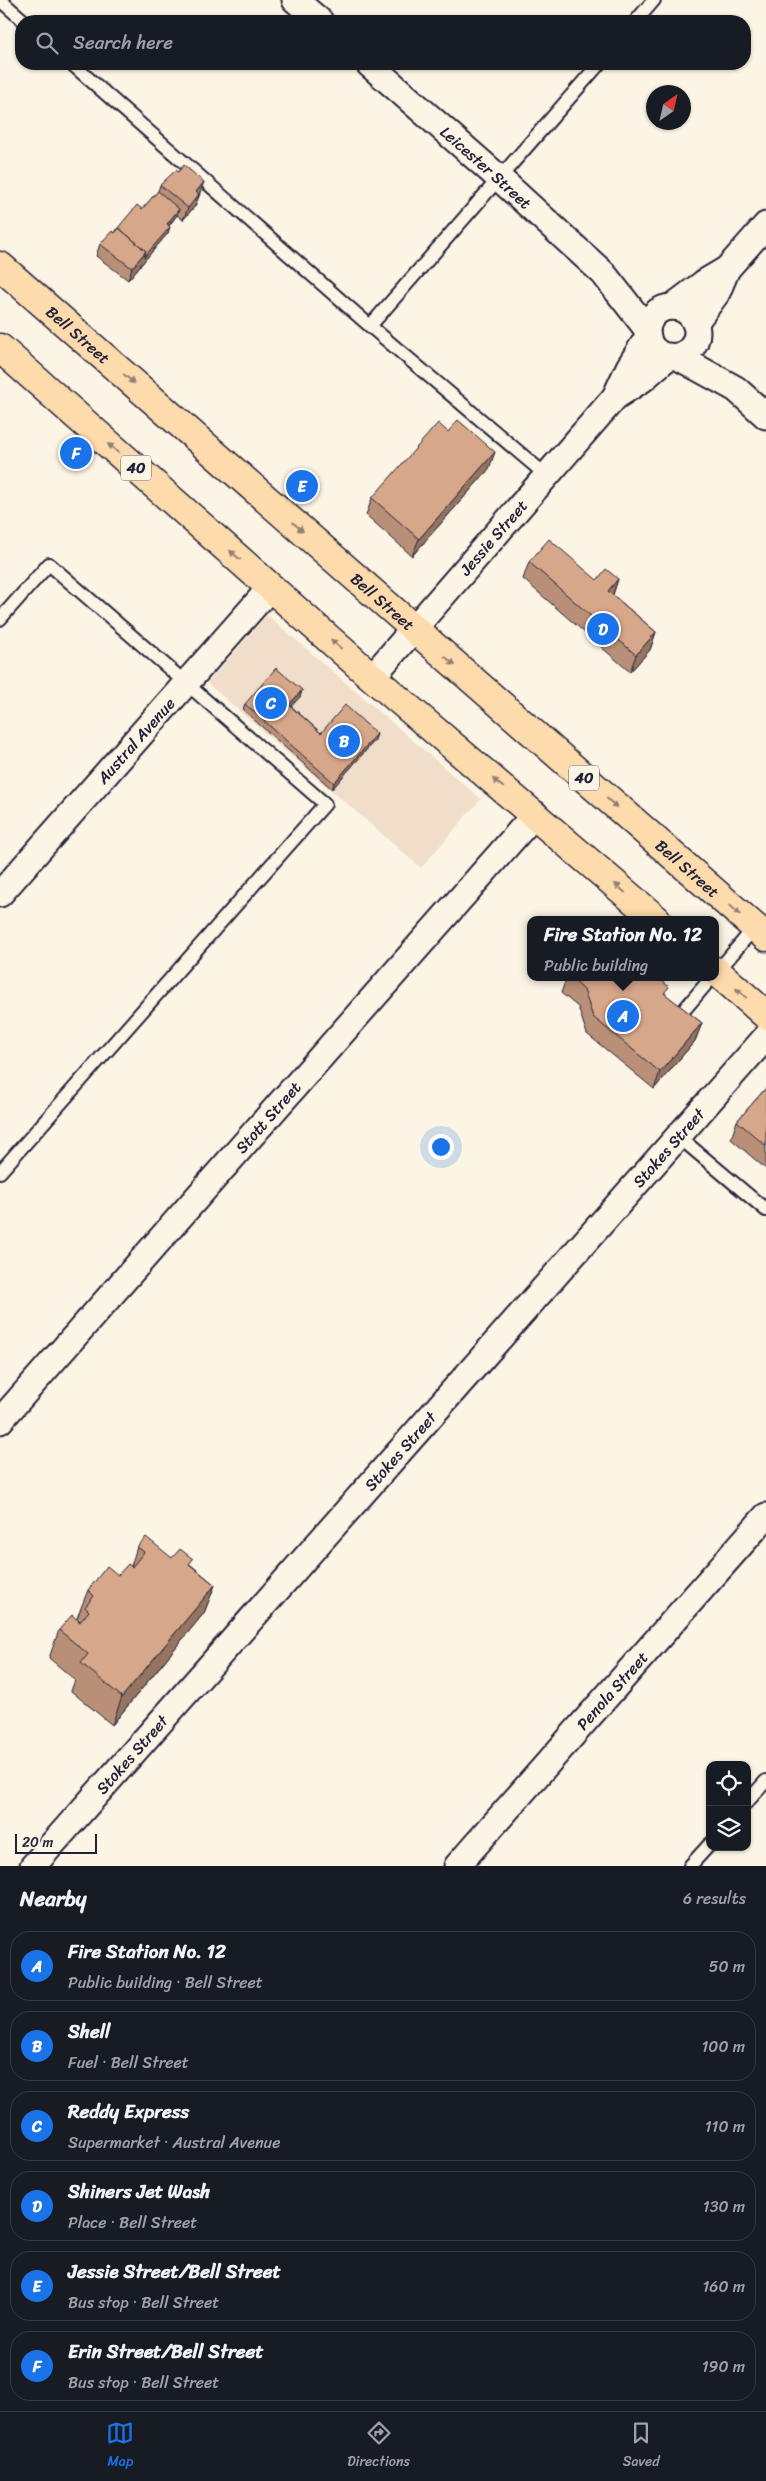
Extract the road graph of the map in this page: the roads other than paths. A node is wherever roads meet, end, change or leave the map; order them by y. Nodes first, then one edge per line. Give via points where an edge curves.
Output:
1 (0, 0) edge
2 (295, 0) edge
3 (654, 0) edge
4 (17, 15) edge
5 (313, 15) edge
6 (641, 15) edge
7 (79, 70) edge
8 (376, 70) edge
9 (593, 70) edge
10 (500, 178) junction
11 (766, 224) edge
12 (0, 266) edge
13 (727, 269) junction
14 (603, 273) junction
15 (668, 308) junction
16 (370, 326) junction
17 (696, 329) junction
18 (647, 333) junction
19 (0, 348) edge
20 (673, 356) junction
21 (736, 389) junction
22 (616, 397) junction
23 (766, 416) edge
24 (546, 476) junction
25 (271, 587) junction
26 (0, 619) edge
27 (414, 629) junction
28 (372, 677) junction
29 (186, 682) junction
30 (535, 814) junction
31 (0, 894) edge
32 (652, 916) edge
33 (761, 932) edge
34 (719, 969) edge
35 (719, 976) edge
36 (708, 981) edge
37 (766, 1015) edge
38 (673, 1022) edge
39 (766, 1037) edge
40 (679, 1137) junction
41 (0, 1172) edge
42 (766, 1210) edge
43 (0, 1421) edge
44 (766, 1516) edge
45 (766, 1780) edge
46 (751, 1797) edge
47 (706, 1848) edge
48 (33, 1866) edge
49 (457, 1866) edge
50 (690, 1866) edge

1 - 4 lane
2 - 5 street
3 - 6 lane
7 - 16 lane
8 - 10 street, Leicester Street
9 - 10 lane
10 - 14 street, Leicester Street
10 - 16 lane
11 - 13 street
12 -> 27 highway, Bell Street / 40
13 - 15 street
13 - 17 street
14 - 15 street, Leicester Street
14 - 18 street, Leicester Street
15 - 17 street via 688,314
15 - 18 street via 653,316
16 - 24 lane
17 - 20 street via 689,350
17 - 21 street
18 - 20 street via 655,350
18 - 22 street, Jessie Street
25 -> 19 highway, 40
20 - 21 street
20 - 22 street, Jessie Street
21 - 23 street
22 - 24 street, Jessie Street
24 - 27 street, Jessie Street
28 -> 25 highway, 40
25 - 29 street, Austral Avenue
26 - 29 lane via 49,564
27 - 28 street, Jessie Street
27 -> 33 highway, Bell Street / 40
30 -> 28 highway, 40
29 - 31 street, Austral Avenue
29 - 41 lane via 324,804
32 -> 30 highway, 40
30 - 43 street, Stott Street
33 - 34 lane
37 -> 35 highway
36 - 38 lane
39 - 40 street, Stokes Street
40 - 42 lane
40 - 48 street, Stokes Street
44 - 49 street, Penola Street
45 - 46 lane
47 - 50 lane

